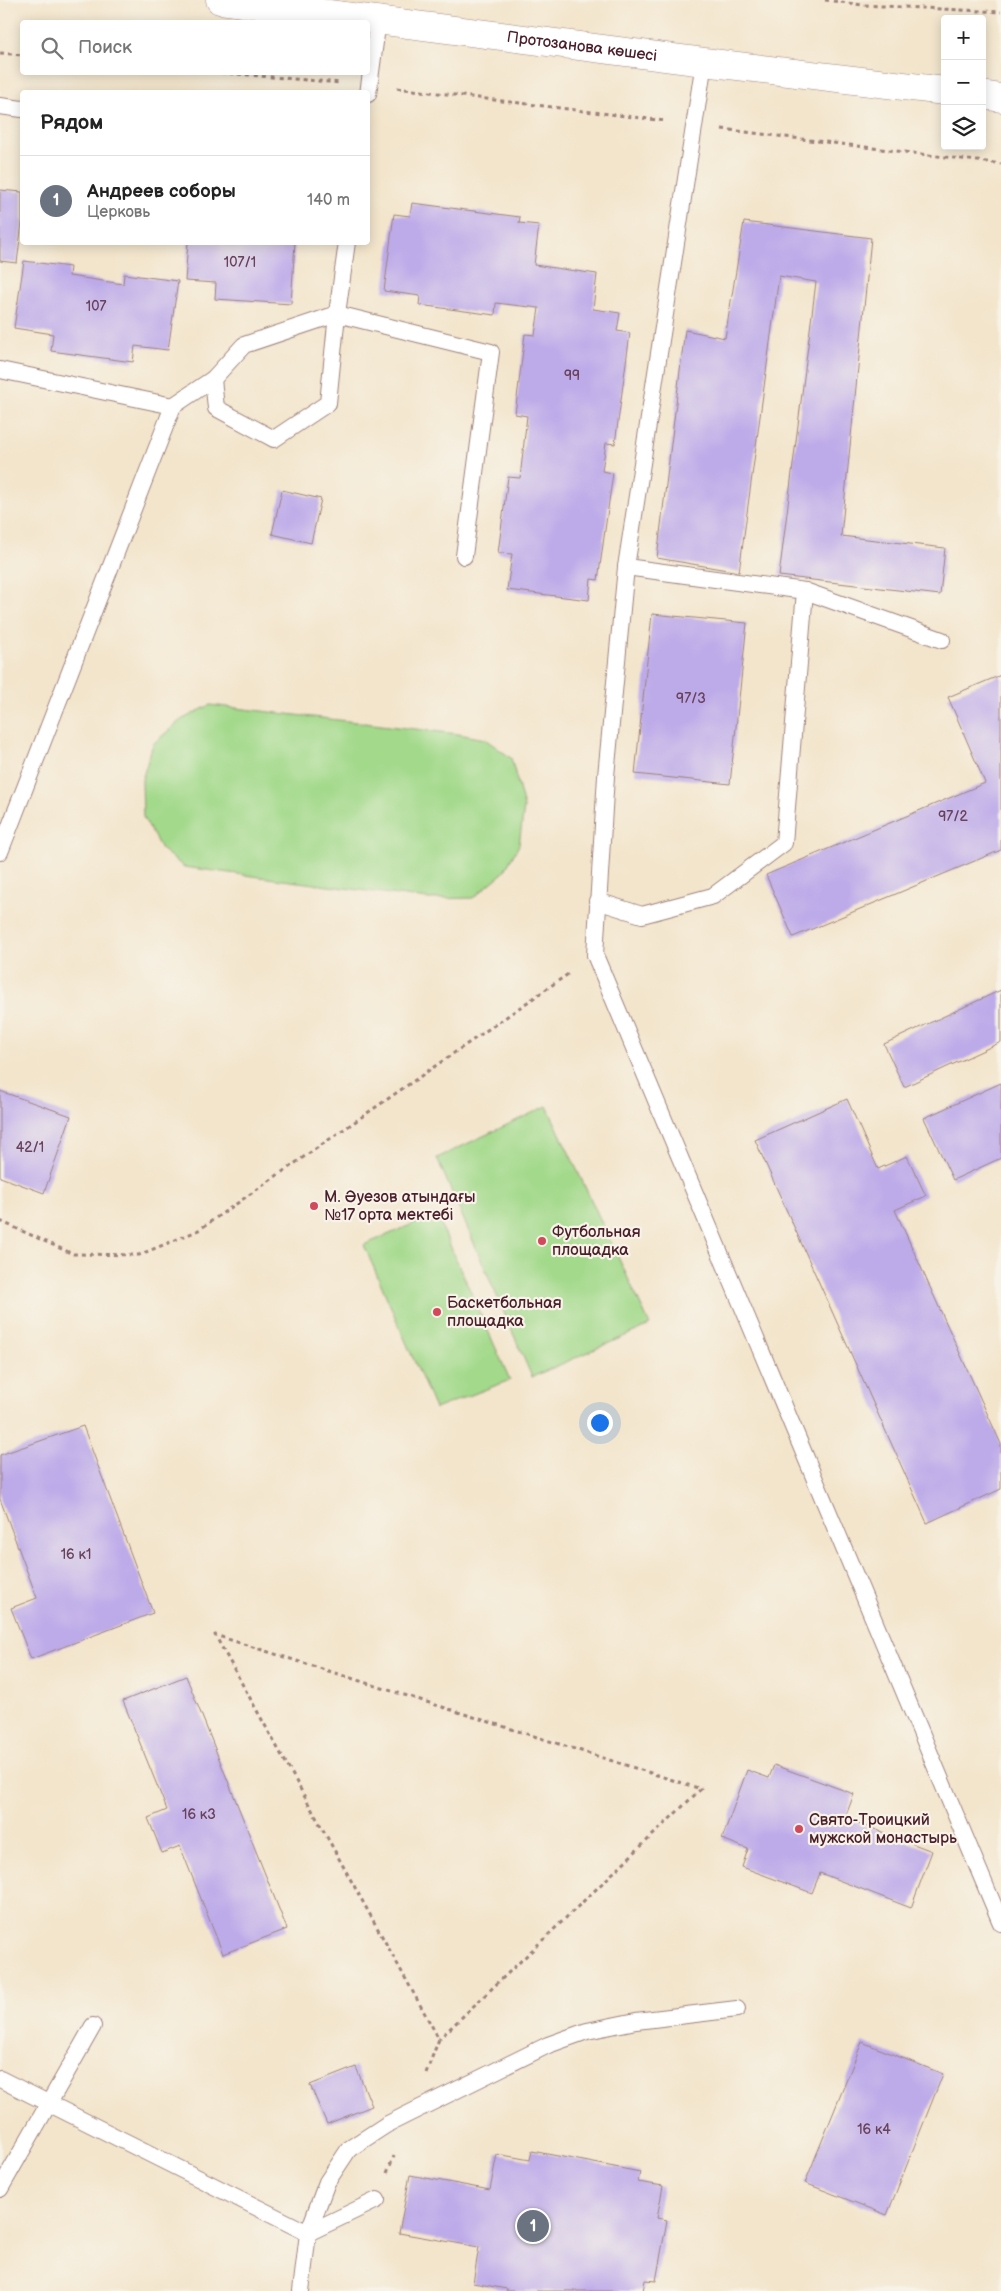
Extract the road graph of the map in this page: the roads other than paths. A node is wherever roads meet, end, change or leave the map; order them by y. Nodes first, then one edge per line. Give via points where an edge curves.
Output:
1 (220, 0) edge
2 (378, 20) junction
3 (704, 62) junction
4 (368, 90) edge
5 (941, 91) edge
6 (986, 96) edge
7 (1001, 98) edge
8 (0, 106) edge
9 (20, 109) edge
10 (347, 245) edge
11 (337, 314) junction
12 (0, 370) edge
13 (213, 379) junction
14 (173, 406) junction
15 (464, 556) dead end
16 (626, 567) junction
17 (806, 591) junction
18 (942, 640) dead end
19 (0, 852) edge
20 (597, 901) junction
21 (1001, 1923) edge
22 (737, 2009) dead end
23 (92, 2026) dead end
24 (0, 2079) edge
25 (49, 2103) junction
26 (0, 2189) edge
27 (377, 2200) road end
28 (308, 2233) junction
29 (301, 2291) edge

1 - 2 street, Протозанова көшесі
2 - 3 street, Протозанова көшесі
2 - 4 lane
3 - 5 street, Протозанова көшесі
3 - 16 lane
6 - 7 street
8 - 9 lane
10 - 11 lane
11 - 13 lane via 244,345
11 - 13 lane via 328,403 274,438 216,408
11 - 15 lane via 491,352
12 - 14 lane
13 - 14 lane
14 - 19 lane
16 - 17 lane
16 - 20 lane
17 - 18 lane
17 - 20 lane via 784,843 713,896 642,915
20 - 21 lane via 595,955
22 - 28 lane via 636,2021 587,2031 548,2045 386,2125 349,2149 327,2182
23 - 25 lane
24 - 25 lane
25 - 26 lane
25 - 28 lane
27 - 28 lane
28 - 29 lane

